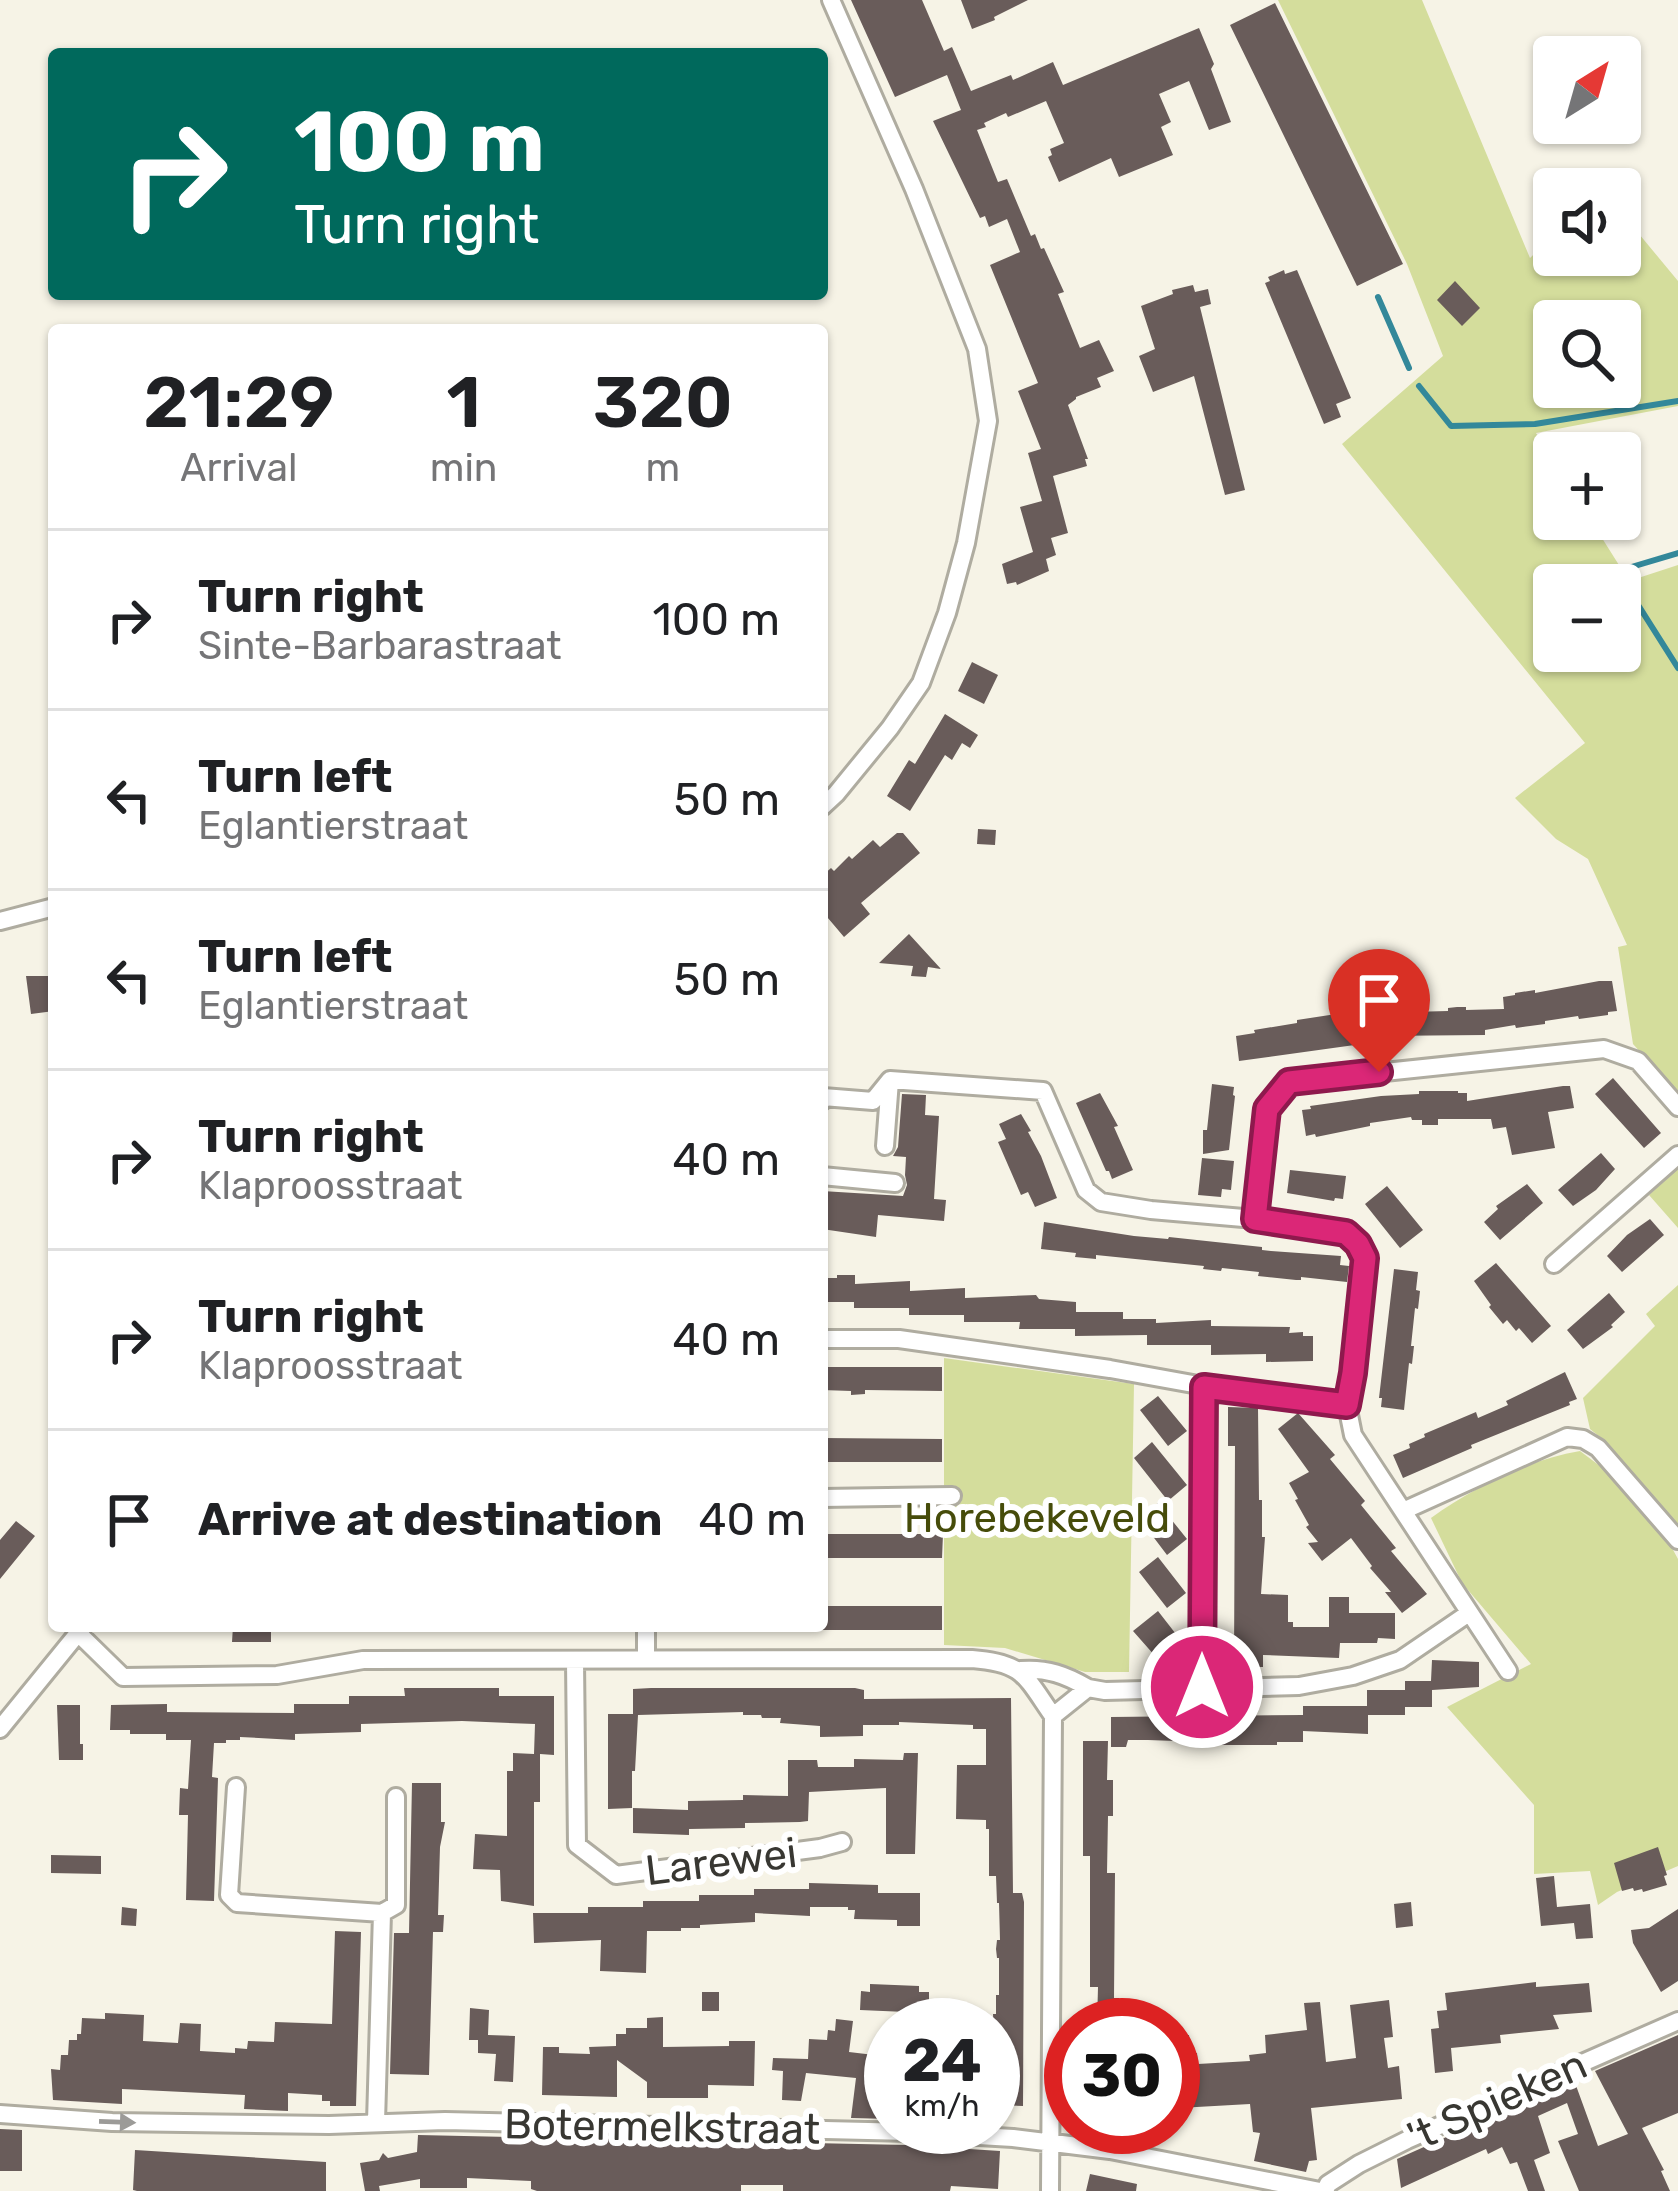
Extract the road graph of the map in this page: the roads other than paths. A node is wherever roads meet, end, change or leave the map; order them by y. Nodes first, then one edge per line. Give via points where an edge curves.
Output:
1 (831, 0) edge
2 (828, 801) edge
3 (48, 909) edge
4 (0, 921) edge
5 (890, 1080) junction
6 (828, 1097) edge
7 (1678, 1107) edge
8 (884, 1145) dead end
9 (1678, 1155) edge
10 (828, 1177) edge
11 (895, 1183) dead end
12 (1255, 1219) junction
13 (1554, 1264) dead end
14 (828, 1339) edge
15 (1204, 1387) junction
16 (1347, 1405) junction
17 (952, 1496) dead end
18 (828, 1498) edge
19 (1403, 1511) junction
20 (1678, 1540) edge
21 (1469, 1612) junction
22 (79, 1632) edge
23 (84, 1632) edge
24 (646, 1632) edge
25 (646, 1660) junction
26 (575, 1661) junction
27 (1021, 1670) junction
28 (1508, 1671) dead end
29 (1202, 1687) junction
30 (1088, 1688) junction
31 (1053, 1716) junction
32 (0, 1729) edge
33 (236, 1787) dead end
34 (396, 1797) dead end
35 (842, 1842) dead end
36 (382, 1913) junction
37 (1052, 1998) edge
38 (1678, 2021) edge
39 (0, 2114) edge
40 (376, 2122) junction
41 (1044, 2142) edge
42 (1051, 2154) edge
43 (1131, 2154) edge
44 (1050, 2191) edge
45 (1322, 2191) edge

1 - 2 street via 977,349 988,421 966,543 921,683
3 - 4 street
5 - 6 street via 873,1101
5 - 8 street
5 - 12 street via 1042,1090 1086,1190 1101,1202
7 - 12 street via 1638,1060 1604,1048 1289,1082 1267,1109
9 - 13 street
10 - 11 street
12 - 16 street via 1346,1233 1365,1258
14 - 15 street via 899,1339
15 - 16 street
15 - 29 street
16 - 19 street via 1353,1435
17 - 18 street
19 - 20 street via 1568,1437 1598,1448
19 - 21 street
21 - 28 street
21 - 29 street via 1400,1660 1354,1676
22 - 32 street
23 - 26 street via 123,1676 278,1675 363,1660
24 - 25 street
25 - 26 street
25 - 27 street via 972,1659
26 - 35 street, Larewei via 577,1845 616,1875
27 - 30 street via 1040,1668
27 - 31 street
29 - 30 street
30 - 31 street
31 - 37 street
33 - 36 street via 230,1894 237,1903
34 - 36 street via 396,1905
36 - 40 street
38 - 45 street, 't Spieken via 1408,2140
39 -> 40 street, Botermelkstraat
40 - 41 street, Botermelkstraat via 910,2132
42 - 44 street
43 - 45 street, Botermelkstraat

